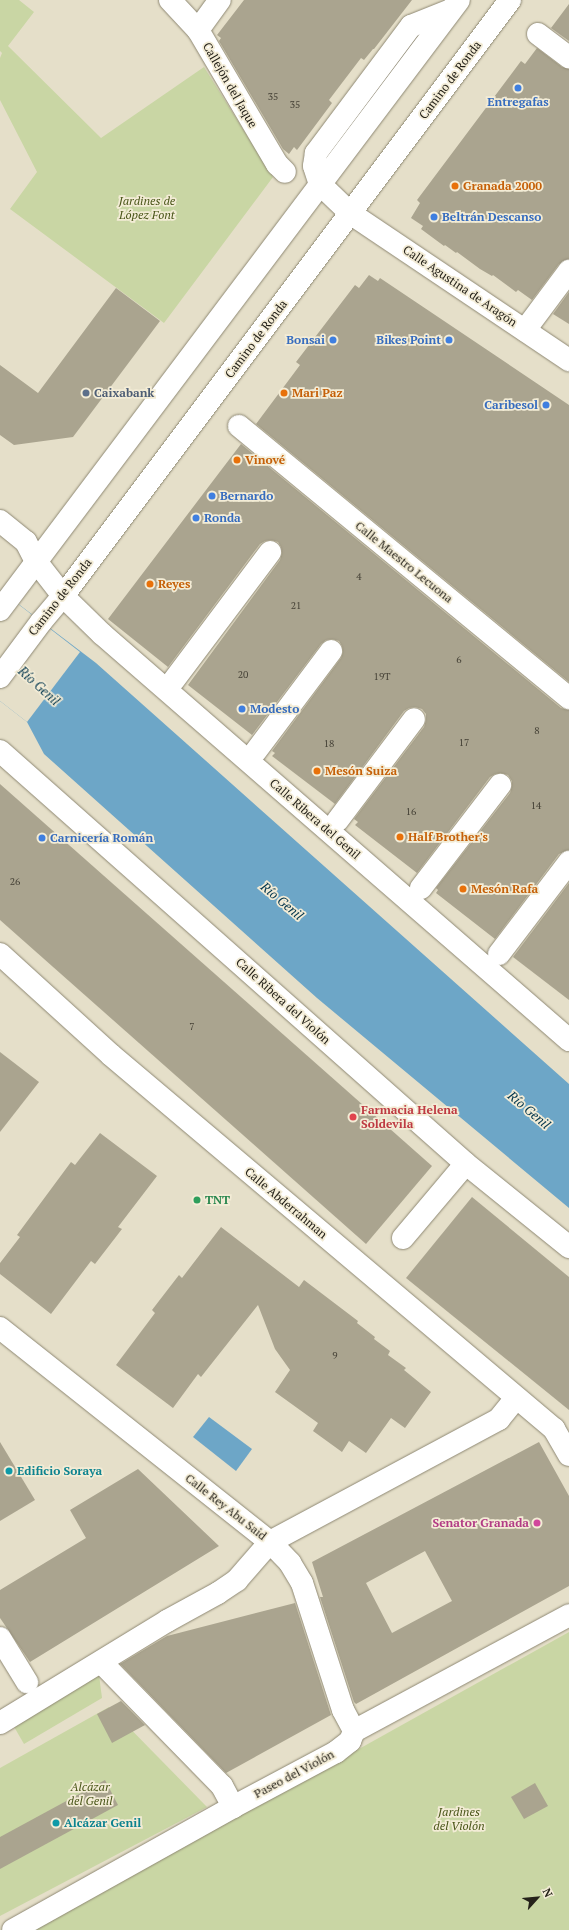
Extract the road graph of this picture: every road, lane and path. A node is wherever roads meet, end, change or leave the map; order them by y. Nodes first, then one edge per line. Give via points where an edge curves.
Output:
1 (170, 0) edge
2 (220, 0) edge
3 (510, 0) edge
4 (455, 5) edge
5 (198, 30) junction
6 (538, 34) dead end
7 (569, 57) edge
8 (281, 168) dead end
9 (320, 184) junction
10 (350, 213) junction
11 (569, 271) edge
12 (525, 330) junction
13 (569, 360) edge
14 (239, 426) dead end
15 (0, 521) edge
16 (270, 552) dead end
17 (35, 560) junction
18 (63, 596) junction
19 (5, 603) edge
20 (331, 651) dead end
21 (0, 677) edge
22 (174, 680) dead end
23 (569, 698) edge
24 (414, 719) dead end
25 (0, 751) edge
26 (256, 751) dead end
27 (500, 785) dead end
28 (338, 820) dead end
29 (569, 862) edge
30 (421, 888) dead end
31 (0, 954) edge
32 (499, 954) dead end
33 (569, 1040) edge
34 (463, 1167) dead end
35 (403, 1238) dead end
36 (569, 1247) edge
37 (0, 1328) edge
38 (516, 1398) junction
39 (569, 1455) edge
40 (270, 1542) junction
41 (569, 1615) edge
42 (0, 1638) edge
43 (100, 1662) junction
44 (27, 1682) dead end
45 (0, 1723) edge
46 (354, 1731) junction
47 (233, 1807) junction
48 (14, 1930) edge

1 - 5 street, Callejón del Jaque
2 - 5 street
3 - 10 street, Camino de Ronda
4 - 9 street
5 - 8 street, Callejón del Jaque
6 - 7 street
9 - 10 street, Calle Agustina de Aragón
9 - 17 street
10 - 12 street, Calle Agustina de Aragón
10 - 18 street, Camino de Ronda
11 - 12 street
12 - 13 street, Calle Agustina de Aragón
14 - 23 street, Calle Maestro Lecuona
15 - 17 street, Calle Ribera del Genil via 26,542
16 - 22 street
17 - 18 street, Calle Ribera del Genil
17 - 19 street
18 - 21 street, Camino de Ronda
18 - 33 street, Calle Ribera del Genil via 102,634
20 - 26 street
24 - 28 street, Calle Ribera del Genil
25 - 36 street, Calle Ribera del Violón via 465,1163
27 - 30 street
29 - 32 street
31 - 38 street, Calle Abderrahman via 111,1055
34 - 35 street
37 - 40 street, Calle Rey Abu Said
38 - 39 street, Calle Abderrahman via 554,1429
38 - 40 street via 498,1419
40 - 43 street, Calle Rey Abu Said via 237,1580 225,1589
40 - 46 street via 290,1563 302,1584 343,1710
41 - 46 street, Paseo del Violón
42 - 44 street
43 - 45 street, Calle Rey Abu Said
43 - 47 street via 222,1786
46 - 47 street, Paseo del Violón via 350,1741 336,1752
47 - 48 street, Paseo del Violón

